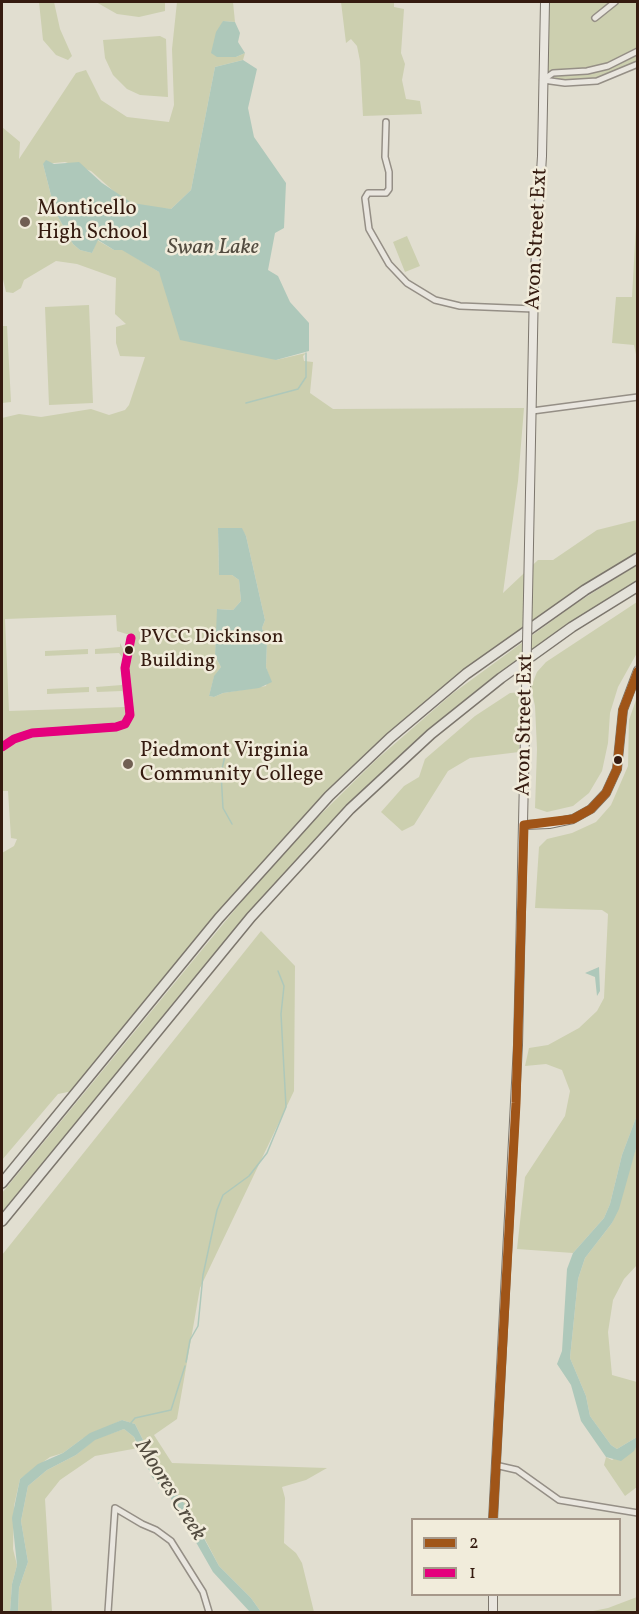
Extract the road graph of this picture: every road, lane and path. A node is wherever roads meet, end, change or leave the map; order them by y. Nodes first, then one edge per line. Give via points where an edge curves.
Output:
1 (545, 2) edge
2 (615, 2) edge
3 (606, 4) edge
4 (595, 18) dead end
5 (638, 51) edge
6 (638, 64) edge
7 (543, 80) junction
8 (386, 122) dead end
9 (534, 309) junction
10 (638, 397) edge
11 (532, 411) junction
12 (638, 558) edge
13 (638, 586) edge
14 (131, 638) dead end
15 (638, 670) edge
16 (2, 747) edge
17 (524, 825) junction
18 (2, 1183) edge
19 (2, 1221) edge
20 (495, 1465) junction
21 (638, 1513) edge
22 (493, 1518) edge
23 (493, 1596) edge
24 (108, 1612) edge
25 (209, 1612) edge
26 (493, 1612) edge

1 - 7 main road, Avon Street Ext
2 - 3 street
3 - 4 street
5 - 7 street via 608,66 553,73
6 - 7 street via 597,81 565,84
7 - 9 main road, Avon Street Ext
8 - 9 street via 389,189 364,198 369,229 389,264 415,289 435,300 460,306
9 - 11 main road, Avon Street Ext
10 - 11 street
11 - 17 main road, Avon Street Ext, bridge
12 - 18 highway via 585,590 466,674 329,796 225,910
13 - 19 highway via 501,678 431,734 350,809 251,916
14 - 16 street via 125,668 130,715 125,724 32,733
15 - 17 main road via 623,710 617,769 606,793 591,809 573,819
17 - 20 main road, Avon Street Ext via 516,1094
20 - 21 street via 517,1470 559,1500
20 - 22 main road, Avon Street Ext
23 - 26 main road
24 - 25 street via 115,1508 171,1541 203,1592

